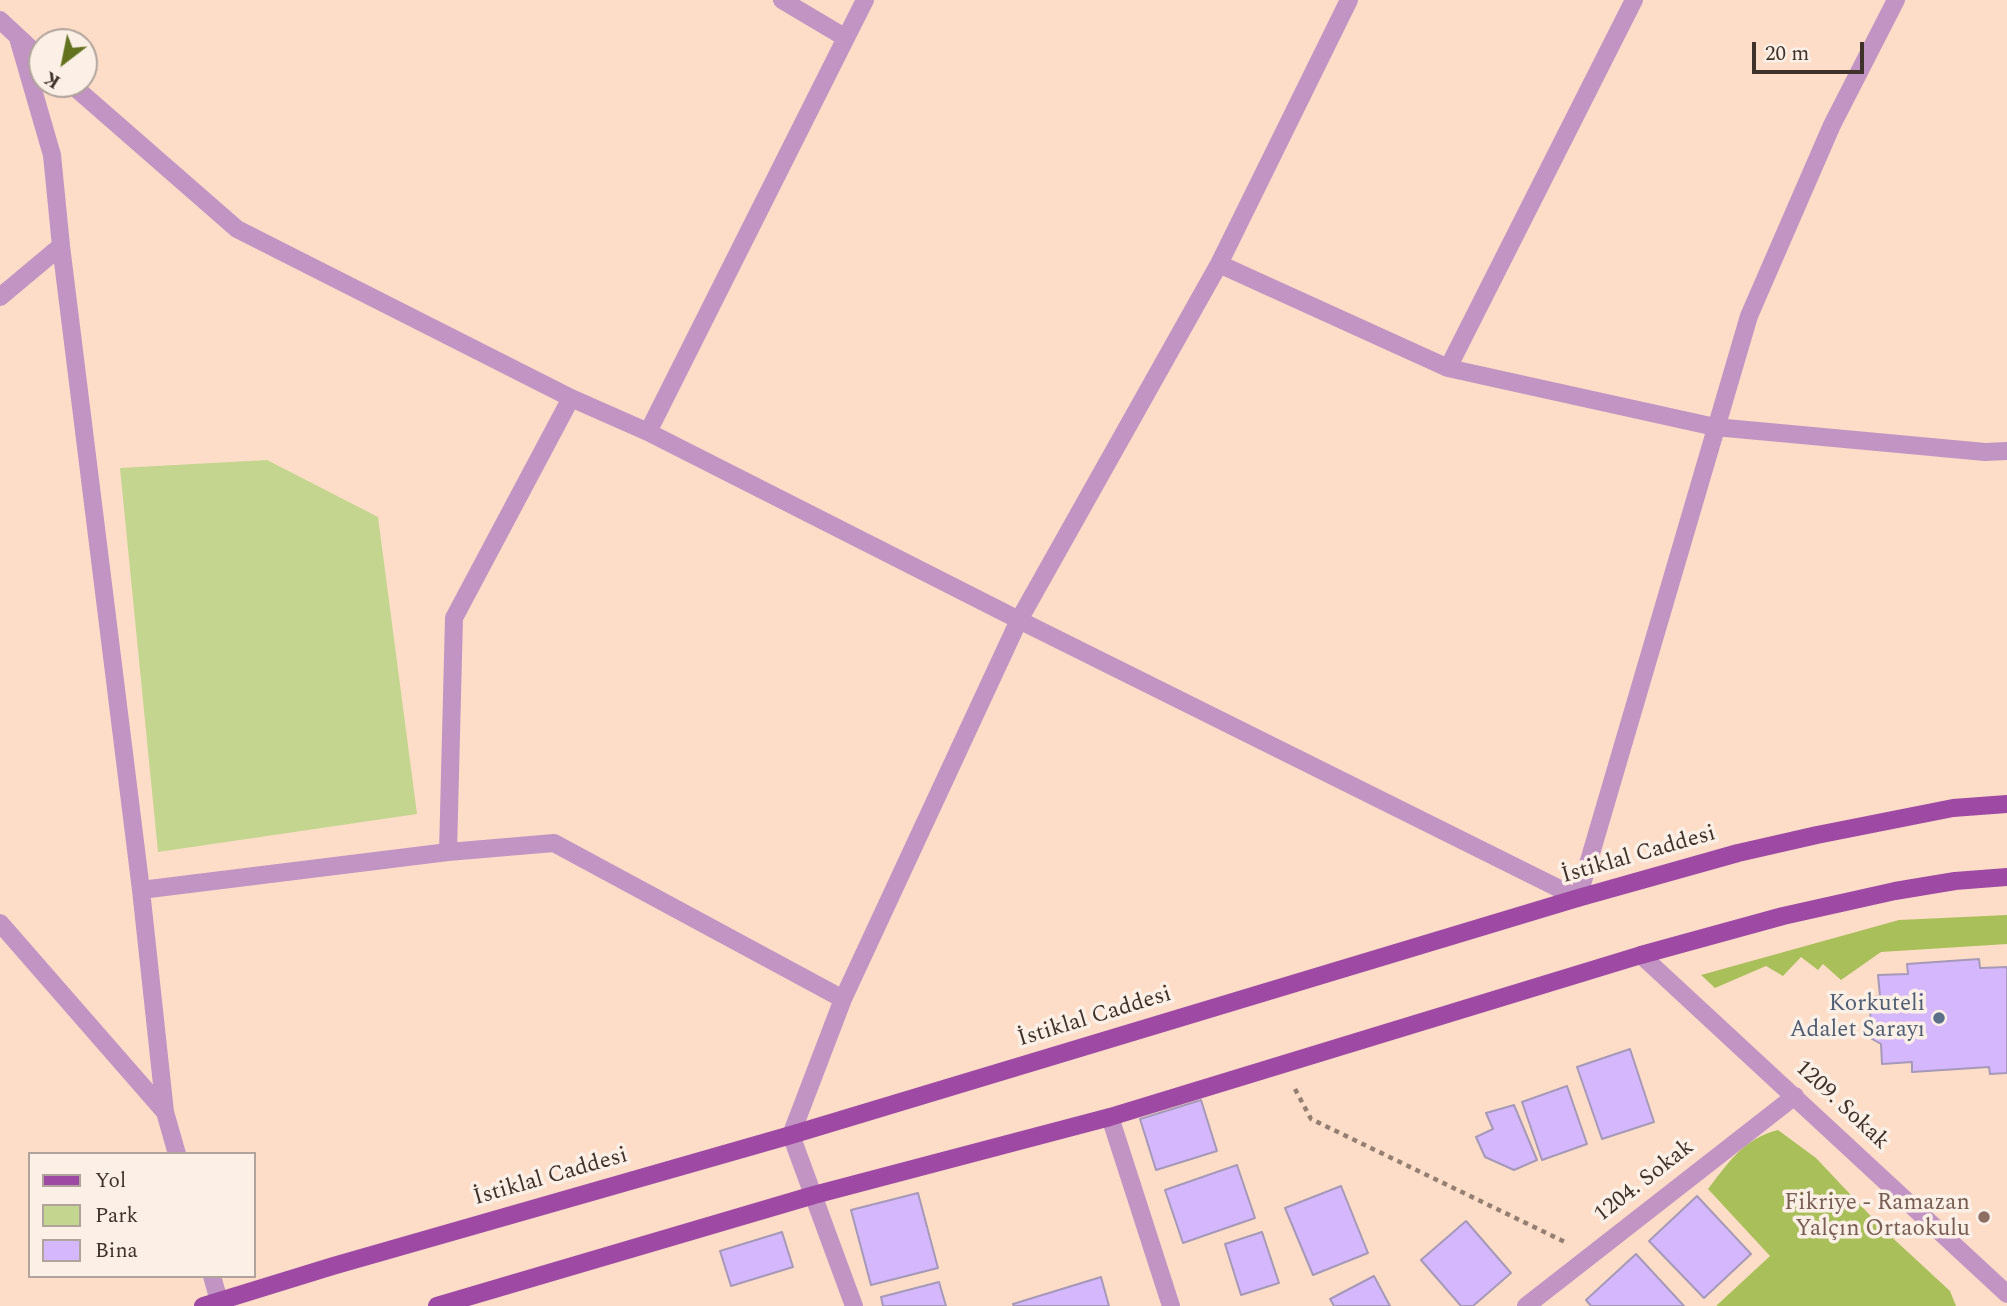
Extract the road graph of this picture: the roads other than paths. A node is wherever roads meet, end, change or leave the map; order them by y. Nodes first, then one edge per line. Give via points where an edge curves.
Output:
1 (782, 0) edge
2 (865, 0) edge
3 (1349, 0) edge
4 (1634, 0) edge
5 (1896, 0) edge
6 (0, 20) edge
7 (18, 38) junction
8 (846, 38) junction
9 (28, 47) edge
10 (87, 98) edge
11 (61, 246) junction
12 (1219, 264) junction
13 (0, 297) edge
14 (1448, 369) junction
15 (571, 398) junction
16 (1715, 427) junction
17 (648, 432) junction
18 (2007, 451) edge
19 (1019, 620) junction
20 (2007, 804) edge
21 (448, 852) junction
22 (2007, 877) edge
23 (141, 890) junction
24 (1578, 898) junction
25 (0, 923) edge
26 (1641, 955) junction
27 (843, 999) junction
28 (1795, 1096) junction
29 (165, 1112) junction
30 (1110, 1117) junction
31 (791, 1135) junction
32 (176, 1152) edge
33 (814, 1195) junction
34 (212, 1278) edge
35 (2007, 1294) edge
36 (211, 1303) edge
37 (436, 1306) edge
38 (855, 1306) edge
39 (1171, 1306) edge
40 (1526, 1306) edge

1 - 8 street
2 - 8 street
3 - 12 street
4 - 14 street
5 - 16 street via 1832,125 1749,316
6 - 7 street
7 - 9 street
7 - 11 street via 52,155
8 - 17 street
10 - 15 street via 237,229
11 - 13 street
11 - 23 street
12 - 14 street
12 - 19 street
14 - 16 street
15 - 17 street
15 - 21 street via 454,618
16 - 18 street
16 - 24 street
17 - 19 street
19 - 24 street
19 - 27 street
20 - 24 main road, İstiklal Caddesi via 1953,808 1817,835
21 - 23 street
21 - 27 street via 554,843
22 - 26 main road via 1955,881 1840,902
23 - 29 street
24 - 31 main road, İstiklal Caddesi
25 - 29 street
26 - 28 street, 1209. Sokak
26 - 30 main road
27 - 31 street
28 - 35 street, 1209. Sokak
28 - 40 street, 1204. Sokak
29 - 32 street
30 - 33 main road
30 - 39 street
31 - 33 street
31 - 36 main road, İstiklal Caddesi
33 - 37 main road
33 - 38 street
34 - 36 street

